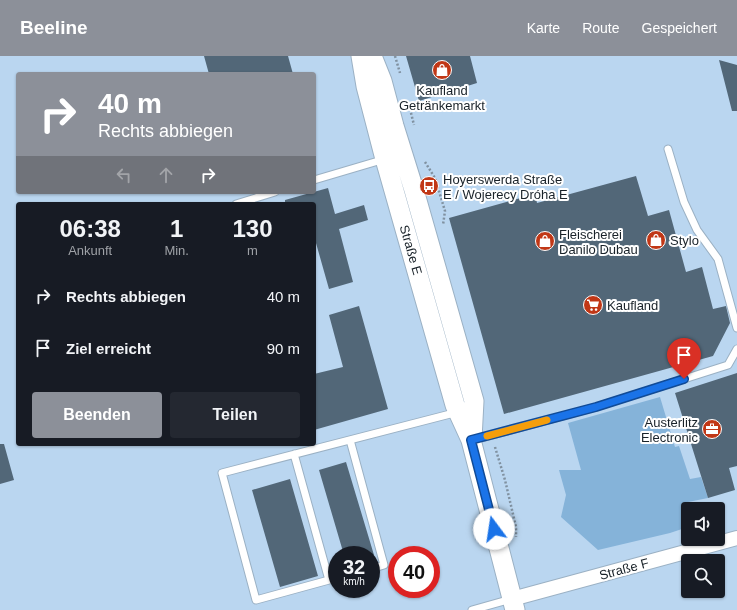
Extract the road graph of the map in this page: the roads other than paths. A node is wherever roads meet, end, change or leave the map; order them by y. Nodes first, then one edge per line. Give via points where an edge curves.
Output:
1 (361, 56) edge
2 (372, 56) edge
3 (668, 149) dead end
4 (385, 159) junction
5 (316, 179) edge
6 (268, 194) edge
7 (242, 202) edge
8 (737, 328) edge
9 (737, 349) edge
10 (458, 412) junction
11 (350, 440) junction
12 (471, 440) junction
13 (294, 454) junction
14 (737, 538) edge
15 (379, 546) edge
16 (380, 550) edge
17 (380, 566) edge
18 (328, 576) edge
19 (328, 580) edge
20 (513, 605) edge
21 (472, 610) edge

1 - 4 street, Straße E
2 - 12 street, Straße E via 413,185 474,401
3 - 8 lane via 684,202 697,230 718,259
4 - 5 lane
4 - 10 street, Straße E
6 - 7 lane
9 - 12 lane via 728,366 596,407
10 - 11 lane
10 - 12 street, Straße E
11 - 13 lane
11 - 15 lane
12 - 20 street, Straße E
13 - 18 lane
13 - 19 lane via 222,473 256,600
14 - 20 street, Straße F
16 - 17 lane via 384,565
20 - 21 lane

